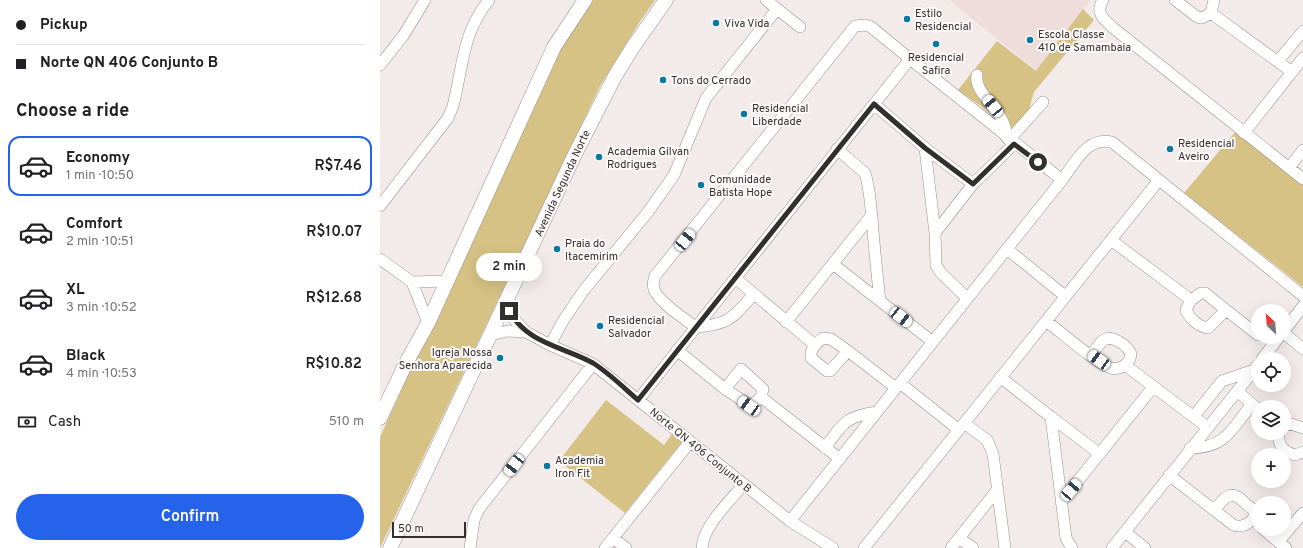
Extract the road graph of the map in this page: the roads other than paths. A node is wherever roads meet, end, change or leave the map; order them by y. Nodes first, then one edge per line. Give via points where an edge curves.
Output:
1 (489, 0) edge
2 (585, 0) edge
3 (666, 0) edge
4 (766, 0) edge
5 (1103, 0) edge
6 (1175, 0) edge
7 (1214, 0) edge
8 (421, 2) edge
9 (777, 9) junction
10 (1211, 13) junction
11 (800, 27) dead end
12 (1303, 31) edge
13 (1303, 58) edge
14 (910, 59) junction
15 (1278, 61) junction
16 (380, 64) edge
17 (1292, 72) junction
18 (977, 75) dead end
19 (1043, 102) dead end
20 (874, 104) junction
21 (1244, 133) junction
22 (1010, 140) junction
23 (925, 148) junction
24 (837, 149) junction
25 (1303, 150) edge
26 (1289, 168) junction
27 (1303, 179) edge
28 (1062, 180) junction
29 (1159, 180) junction
30 (973, 184) junction
31 (380, 206) edge
32 (871, 216) junction
33 (935, 233) junction
34 (1112, 240) junction
35 (1007, 249) junction
36 (380, 260) edge
37 (833, 264) junction
38 (735, 278) junction
39 (447, 281) junction
40 (412, 282) junction
41 (753, 295) junction
42 (1065, 296) junction
43 (1303, 296) edge
44 (968, 298) junction
45 (1191, 300) junction
46 (880, 301) junction
47 (506, 302) junction
48 (1303, 306) edge
49 (1226, 310) junction
50 (1046, 321) junction
51 (786, 322) junction
52 (1291, 322) edge
53 (428, 323) junction
54 (695, 327) junction
55 (1251, 330) edge
56 (526, 332) junction
57 (490, 335) junction
58 (1291, 338) edge
59 (933, 342) junction
60 (1270, 344) edge
61 (815, 345) junction
62 (550, 346) junction
63 (1272, 346) joint
64 (1303, 349) edge
65 (677, 350) junction
66 (848, 351) junction
67 (1267, 352) edge
68 (1091, 355) junction
69 (593, 364) junction
70 (1125, 365) junction
71 (1251, 370) edge
72 (1251, 374) edge
73 (1000, 376) junction
74 (898, 385) junction
75 (1153, 387) junction
76 (725, 388) junction
77 (1236, 392) junction
78 (761, 397) junction
79 (638, 400) junction
80 (1251, 403) edge
81 (1251, 410) edge
82 (878, 412) junction
83 (1194, 416) junction
84 (1051, 417) junction
85 (380, 418) edge
86 (1291, 424) edge
87 (962, 427) junction
88 (1207, 427) junction
89 (1303, 428) edge
90 (1279, 440) edge
91 (690, 442) junction
92 (825, 448) junction
93 (1190, 448) junction
94 (1303, 452) edge
95 (1100, 454) junction
96 (840, 459) junction
97 (1169, 475) junction
98 (744, 484) junction
99 (998, 489) junction
100 (1061, 502) junction
101 (1251, 508) edge
102 (1214, 510) junction
103 (1303, 513) edge
104 (790, 521) junction
105 (1251, 524) edge
106 (1125, 532) junction
107 (1272, 536) edge
108 (613, 538) junction
109 (959, 538) junction
110 (1133, 544) edge
111 (1282, 544) edge
112 (705, 546) edge
113 (390, 548) edge
114 (470, 548) edge
115 (605, 548) edge
116 (626, 548) edge
117 (833, 548) edge
118 (864, 548) edge
119 (951, 548) edge
120 (973, 548) edge
121 (1006, 548) edge
122 (1072, 548) edge
123 (1112, 548) edge
124 (1145, 548) edge

1 - 31 street via 471,28 448,118
2 - 39 main road via 554,47
3 - 47 main road, Avenida Segunda Norte via 615,76 575,154
4 - 9 street
5 - 21 street via 1100,14 1112,27
6 - 10 street via 1197,17 1202,18
7 - 10 street
8 - 16 street via 403,36
9 - 11 street
9 - 62 street via 706,98 674,175 648,212 584,290 562,321
10 - 15 street
12 - 15 street
13 - 17 street
14 - 20 street
14 - 22 street
14 - 54 street via 871,27 855,26 655,276 654,289 658,297
15 - 17 street
17 - 21 street
18 - 22 street via 977,83 999,113
19 - 22 street
20 - 23 street
20 - 24 street
21 - 26 street
22 - 28 street
22 - 30 street
23 - 30 street
23 - 33 street
24 - 32 street via 865,173 871,193
24 - 38 street
25 - 26 street
26 - 27 street
28 - 29 street via 1089,146 1101,140 1112,142
28 - 35 street
29 - 34 street
29 - 43 street
30 - 33 street
32 - 37 street
32 - 46 street
33 - 44 street via 938,269
34 - 42 street
34 - 45 street
35 - 42 street
35 - 44 street
36 - 40 street
37 - 46 street
37 - 51 street
38 - 41 street
38 - 54 street
39 - 40 street
39 - 53 main road
40 - 53 street
41 - 51 street
41 - 54 street via 734,317 725,322
42 - 50 street
44 - 59 street
45 - 49 street via 1198,294 1205,293
45 - 49 street via 1187,306 1188,314 1204,328 1211,327
46 - 59 street
47 - 56 street, Norte QN 406 Conjunto B via 513,318
47 - 57 main road, Avenida Segunda Norte
48 - 52 street
49 - 55 street
50 - 68 street
50 - 73 street
51 - 61 street
53 - 85 main road
54 - 65 street
56 - 57 street, Norte QN 406 Conjunto B via 508,331
56 - 62 street, Norte QN 406 Conjunto B
57 - 113 main road, Avenida Segunda Norte
58 - 64 street
59 - 74 street
60 - 63 street
61 - 66 street via 823,338 828,338
61 - 66 street via 811,358 827,371 836,367
62 - 69 street, Norte QN 406 Conjunto B
63 - 67 street
65 - 76 street
65 - 79 street
66 - 74 street
68 - 70 street via 1112,368
68 - 70 street via 1102,341 1112,338 1129,350 1130,357
69 - 79 street, Norte QN 406 Conjunto B
69 - 114 street via 479,509 474,520
70 - 75 street
71 - 83 street via 1222,381
72 - 77 street
73 - 84 street
73 - 87 street
74 - 82 street
74 - 87 street
75 - 83 street
75 - 95 street
76 - 78 street via 750,406
76 - 78 street via 739,370 743,369 762,386 764,392
77 - 80 street
77 - 88 street
78 - 92 street
79 - 91 street, Norte QN 406 Conjunto B
81 - 93 street via 1218,444
82 - 92 street via 858,415 846,422
82 - 96 street
83 - 88 street
84 - 95 street
84 - 100 street
86 - 89 street
87 - 99 street via 987,440 990,445
87 - 118 street
88 - 93 street
90 - 94 street via 1286,451 1295,455
91 - 98 street, Norte QN 406 Conjunto B
91 - 108 street
92 - 96 street
93 - 97 street
95 - 100 street
96 - 104 street
97 - 102 street
97 - 106 street
98 - 104 street, Norte QN 406 Conjunto B
98 - 112 street via 711,524
99 - 109 street
99 - 121 street
100 - 122 street via 1066,538
101 - 102 street via 1235,495 1225,498
102 - 105 street via 1236,526
103 - 111 street
104 - 117 street, Norte QN 406 Conjunto B
106 - 110 street
106 - 123 street
107 - 111 street
108 - 115 street
108 - 116 street
109 - 119 street
109 - 120 street
110 - 124 street

